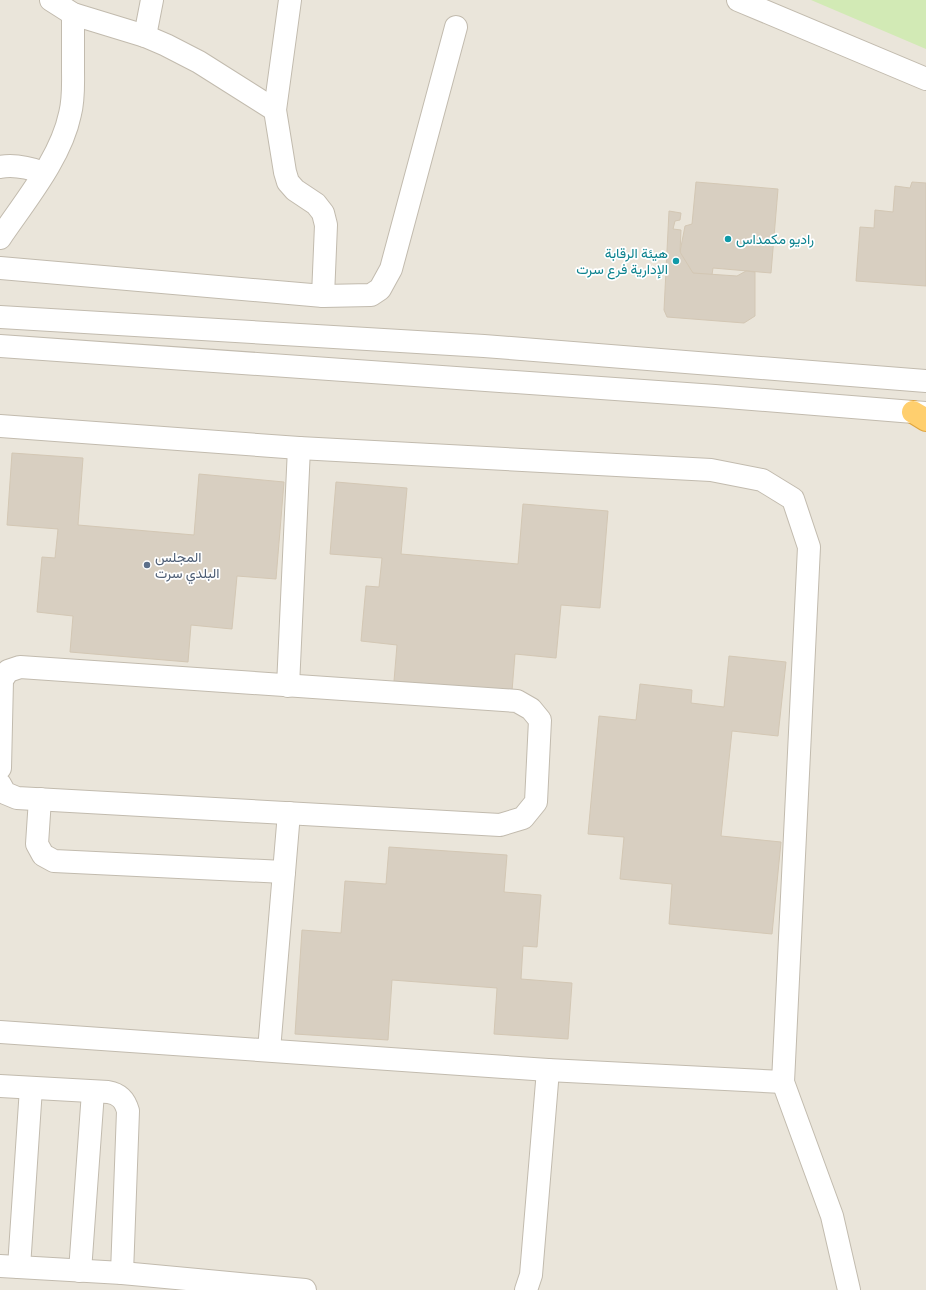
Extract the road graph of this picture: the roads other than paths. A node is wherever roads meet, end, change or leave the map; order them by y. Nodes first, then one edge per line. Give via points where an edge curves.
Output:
1 (52, 0) edge
2 (152, 0) edge
3 (290, 0) edge
4 (738, 0) edge
5 (73, 14) junction
6 (456, 26) dead end
7 (146, 36) junction
8 (926, 79) edge
9 (275, 110) junction
10 (0, 167) edge
11 (44, 173) junction
12 (0, 238) edge
13 (0, 268) edge
14 (323, 296) junction
15 (0, 317) edge
16 (0, 346) edge
17 (926, 381) edge
18 (922, 415) edge
19 (0, 426) edge
20 (299, 448) junction
21 (288, 686) junction
22 (0, 768) edge
23 (0, 784) edge
24 (40, 799) junction
25 (288, 813) junction
26 (284, 872) junction
27 (0, 1032) edge
28 (269, 1050) junction
29 (548, 1070) junction
30 (783, 1082) junction
31 (0, 1086) edge
32 (31, 1088) junction
33 (93, 1092) junction
34 (9, 1267) edge
35 (80, 1271) junction
36 (122, 1273) junction
37 (305, 1290) edge
38 (526, 1290) edge
39 (849, 1290) edge

1 - 5 street
2 - 7 street
3 - 9 street
4 - 8 street
5 - 7 street
5 - 11 street via 71,113 59,148
6 - 14 street via 391,269 380,289 371,295
7 - 9 street via 199,62
9 - 14 street via 288,182 316,204 323,213 326,225
10 - 11 street via 17,166
11 - 12 street
13 - 14 street
15 - 17 street via 484,346
16 - 18 street
19 - 20 street
20 - 21 street
20 - 30 street via 711,470 762,480 793,499 809,547
21 - 22 street via 20,667 8,671 2,680
21 - 25 street via 517,701 531,709 540,720 536,802 523,818 500,825
23 - 24 street via 5,793 17,798
24 - 25 street
24 - 26 street via 37,844 43,855 54,861
25 - 26 street
26 - 28 street
27 - 28 street
28 - 29 street
29 - 30 street
29 - 38 street via 531,1275
30 - 39 street via 832,1216
31 - 32 street
32 - 33 street
32 - 34 street
33 - 35 street
33 - 36 street via 114,1093 124,1100 128,1111
34 - 35 street
35 - 36 street
36 - 37 street

